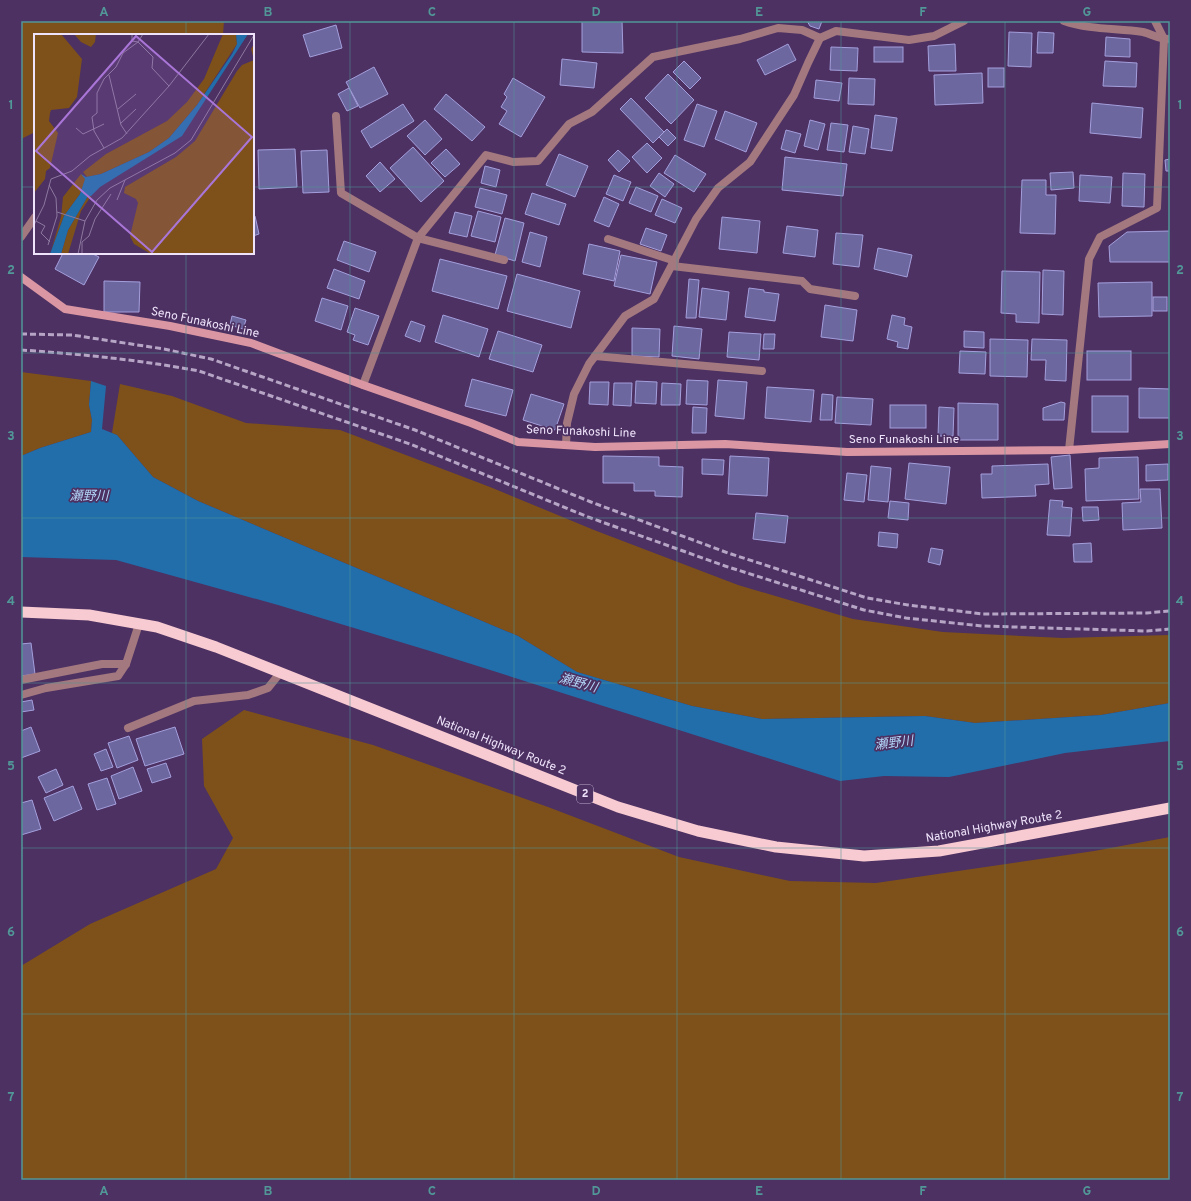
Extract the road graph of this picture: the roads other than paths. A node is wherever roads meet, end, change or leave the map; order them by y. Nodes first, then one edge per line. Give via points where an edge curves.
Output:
1 (964, 21) edge
2 (1064, 21) edge
3 (1155, 21) edge
4 (820, 38) junction
5 (1167, 39) edge
6 (336, 116) dead end
7 (34, 218) edge
8 (21, 237) edge
9 (418, 238) junction
10 (608, 239) dead end
11 (504, 260) dead end
12 (673, 264) junction
13 (21, 277) edge
14 (855, 296) dead end
15 (595, 356) junction
16 (762, 371) dead end
17 (363, 385) junction
18 (1170, 444) edge
19 (566, 445) junction
20 (1069, 450) junction
21 (21, 612) edge
22 (139, 624) junction
23 (126, 664) junction
24 (280, 673) junction
25 (21, 680) edge
26 (21, 695) edge
27 (128, 728) dead end
28 (1170, 808) edge

1 - 4 street via 934,36 909,40 836,31
2 - 5 street via 1079,26 1144,32
3 - 5 street
4 - 9 street via 802,30 778,28 653,58 592,112 569,124 538,161 513,162 486,154
4 - 12 street via 794,95 750,162 718,188 696,219
5 - 20 street via 1157,208 1100,237 1089,259
6 - 9 street via 341,193
7 - 8 street
9 - 11 street
9 - 17 street
10 - 12 street
12 - 14 street via 802,281 810,289
12 - 15 street via 654,299 625,316
13 - 17 main road, Seno Funakoshi Line via 65,309 170,326 251,343
15 - 16 street
15 - 19 street via 574,394 567,423
17 - 19 main road, Seno Funakoshi Line via 518,442
18 - 20 main road, Seno Funakoshi Line
19 - 20 main road, Seno Funakoshi Line via 596,447 725,444 847,452
21 - 22 highway, National Highway Route 2 / 2 via 89,614
22 - 23 street
22 - 24 highway, National Highway Route 2 / 2 via 157,627 216,647
23 - 25 street via 102,664
23 - 26 street via 118,676 46,688
24 - 27 street via 268,688 248,695 194,701
24 - 28 highway, National Highway Route 2 / 2 via 618,807 698,831 776,847 864,856 939,851

